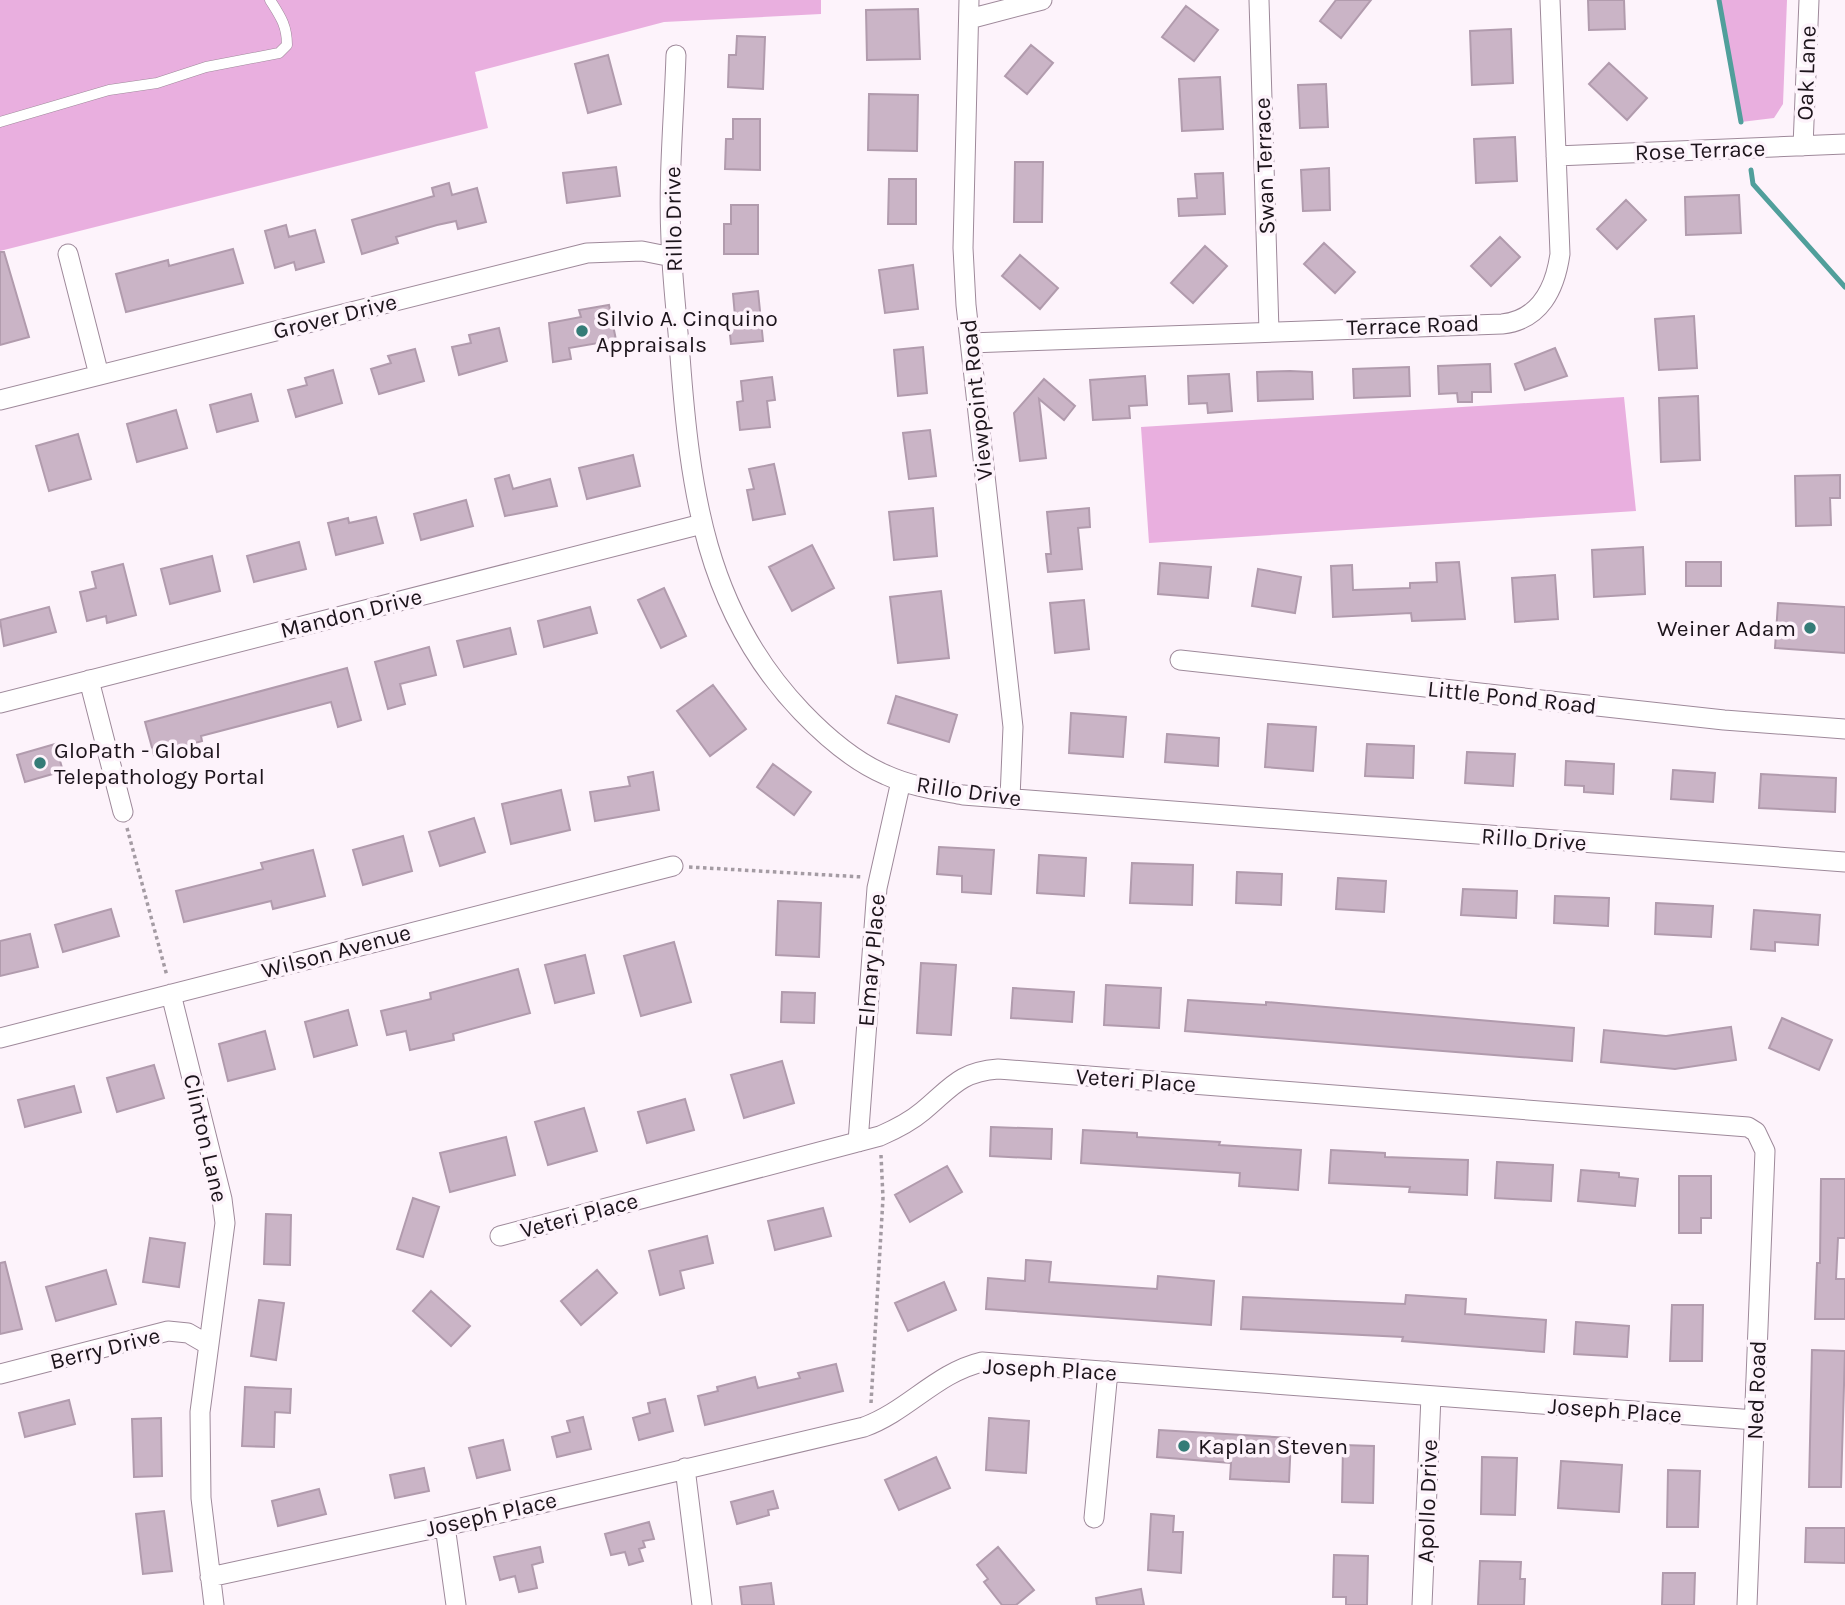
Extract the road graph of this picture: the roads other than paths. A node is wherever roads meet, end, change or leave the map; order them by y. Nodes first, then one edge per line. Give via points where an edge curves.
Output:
1 (270, 0) edge
2 (1042, 0) edge
3 (1259, 0) edge
4 (1550, 0) edge
5 (1809, 0) edge
6 (969, 10) edge
7 (676, 55) dead end
8 (0, 122) edge
9 (1845, 144) edge
10 (1803, 146) junction
11 (1556, 156) junction
12 (68, 254) dead end
13 (672, 257) junction
14 (1269, 331) junction
15 (970, 343) junction
16 (99, 375) junction
17 (0, 400) edge
18 (702, 524) junction
19 (1180, 660) dead end
20 (89, 680) junction
21 (0, 703) edge
22 (1845, 729) edge
23 (901, 781) junction
24 (1010, 798) junction
25 (123, 813) road end
26 (1845, 862) edge
27 (673, 866) road end
28 (172, 994) junction
29 (0, 1038) edge
30 (858, 1142) junction
31 (1764, 1175) joint
32 (500, 1236) dead end
33 (207, 1344) junction
34 (1108, 1371) junction
35 (0, 1374) edge
36 (1431, 1396) junction
37 (1755, 1420) junction
38 (685, 1468) junction
39 (1094, 1518) dead end
40 (445, 1526) junction
41 (211, 1577) junction
42 (214, 1605) edge
43 (456, 1605) edge
44 (702, 1605) edge
45 (1423, 1605) edge
46 (1747, 1605) edge

1 - 8 lane via 286,32 286,46 279,53 109,90
2 - 6 street
3 - 14 street, Swan Terrace
4 - 11 street, Terrace Road
5 - 10 street, Oak Lane
6 - 15 street, Viewpoint Road via 963,248
7 - 13 street, Rillo Drive
9 - 10 street, Rose Terrace
10 - 11 street, Rose Terrace
11 - 14 street, Terrace Road via 1558,273 1530,316 1502,324
12 - 16 street
13 - 16 street, Grover Drive via 629,250 587,253
13 - 18 street, Rillo Drive via 687,456
14 - 15 street, Terrace Road
15 - 24 street, Viewpoint Road via 1013,727
16 - 17 street, Grover Drive
18 - 20 street, Mandon Drive
18 - 23 street, Rillo Drive via 727,599 781,691 849,755
19 - 22 street, Little Pond Road via 1724,720
20 - 21 street, Mandon Drive
20 - 25 street
23 - 24 street, Rillo Drive
23 - 30 street, Elmary Place via 879,878 871,941
24 - 26 street, Rillo Drive
27 - 28 street, Wilson Avenue
28 - 29 street, Wilson Avenue
28 - 33 street, Clinton Lane via 225,1223
30 - 31 street, Veteri Place via 903,1125 962,1077 999,1069 1748,1127 1762,1140
30 - 32 street, Veteri Place
31 - 37 street, Ned Road
33 - 35 street, Berry Drive via 168,1331
33 - 41 street, Clinton Lane via 198,1455
34 - 36 street, Joseph Place
34 - 38 street, Joseph Place via 982,1362 943,1376 877,1423
34 - 39 street
36 - 37 street, Joseph Place
36 - 45 street, Apollo Drive
37 - 46 street, Ned Road
38 - 40 street, Joseph Place
38 - 44 street
40 - 41 street, Joseph Place
40 - 43 street
41 - 42 street, Clinton Lane

